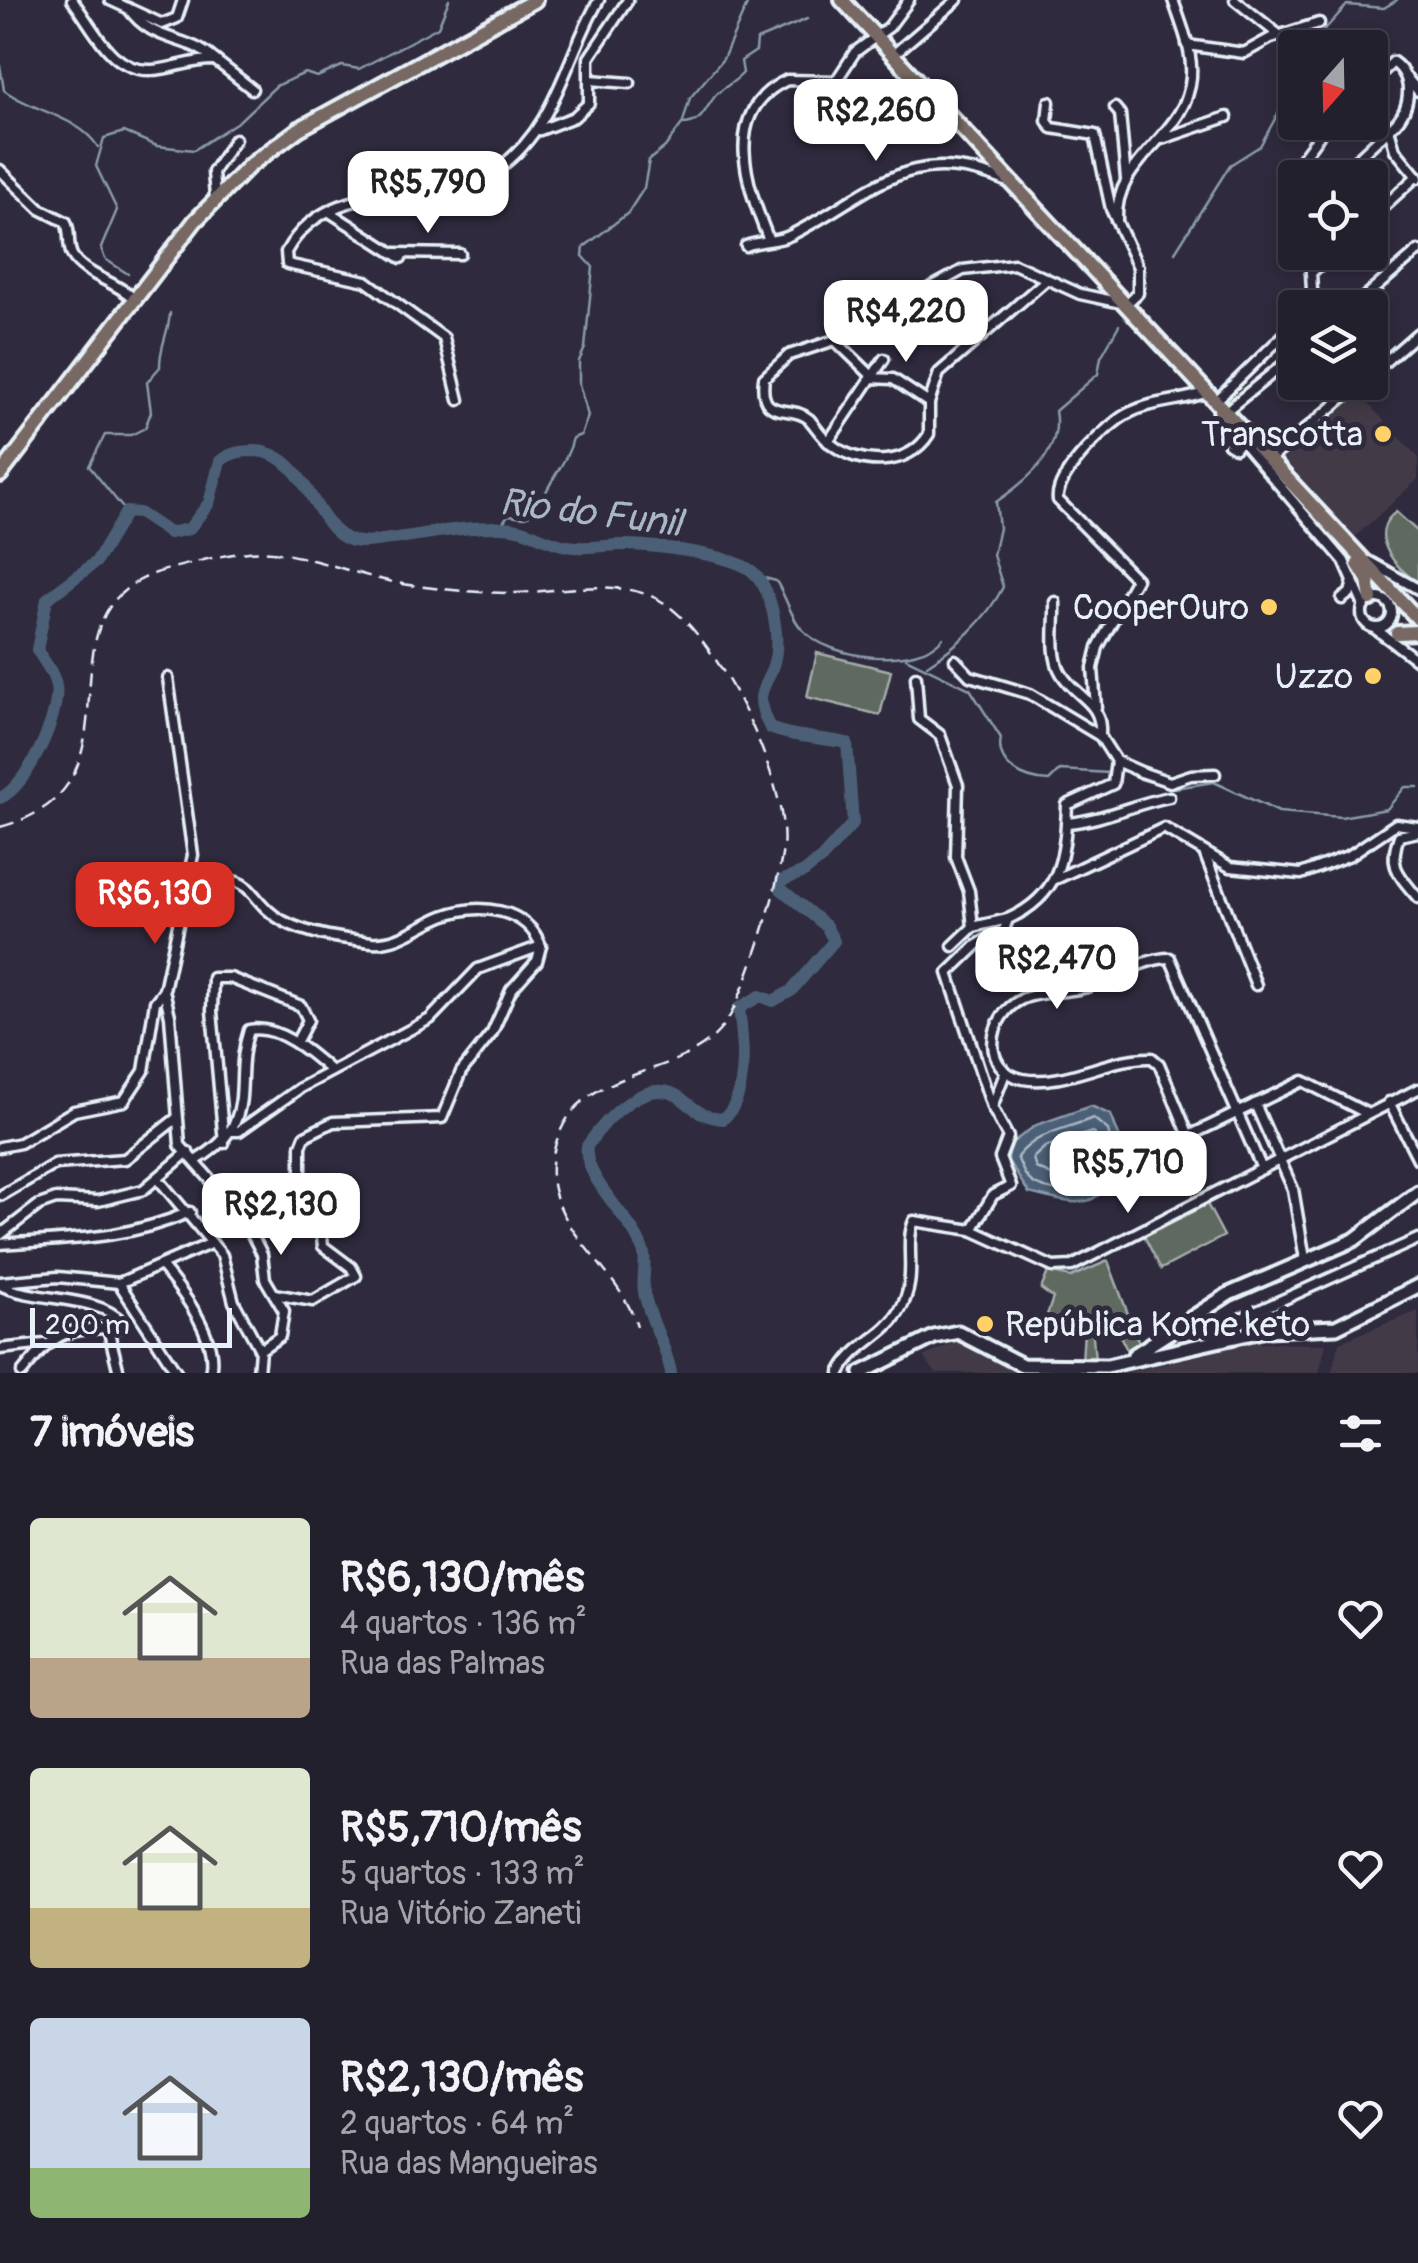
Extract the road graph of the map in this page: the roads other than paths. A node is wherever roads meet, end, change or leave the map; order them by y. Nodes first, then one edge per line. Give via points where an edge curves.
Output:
1 (72, 0) edge
2 (110, 0) edge
3 (182, 0) edge
4 (535, 0) edge
5 (600, 0) edge
6 (628, 0) edge
7 (842, 0) edge
8 (909, 0) edge
9 (957, 0) edge
10 (1173, 0) edge
11 (1235, 0) edge
12 (128, 8) junction
13 (1319, 23) dead end
14 (1296, 30) edge
15 (1278, 34) edge
16 (876, 35) junction
17 (1278, 35) edge
18 (1186, 45) junction
19 (894, 54) junction
20 (215, 60) junction
21 (1388, 67) edge
22 (1407, 78) junction
23 (590, 80) junction
24 (630, 83) dead end
25 (252, 88) dead end
26 (1418, 91) edge
27 (1049, 102) dead end
28 (1114, 108) dead end
29 (1227, 117) dead end
30 (1389, 129) junction
31 (540, 130) junction
32 (235, 139) dead end
33 (1162, 139) junction
34 (1355, 160) edge
35 (0, 170) edge
36 (1417, 177) edge
37 (1126, 179) junction
38 (1016, 186) junction
39 (215, 196) junction
40 (1388, 203) edge
41 (332, 212) junction
42 (1118, 224) junction
43 (768, 238) junction
44 (746, 246) dead end
45 (1418, 251) edge
46 (460, 254) dead end
47 (1311, 270) edge
48 (1313, 270) edge
49 (1314, 270) edge
50 (1311, 273) junction
51 (1046, 280) junction
52 (1312, 290) edge
53 (1373, 290) edge
54 (134, 299) junction
55 (1126, 304) junction
56 (1418, 334) edge
57 (835, 340) junction
58 (1278, 341) edge
59 (884, 359) dead end
60 (1388, 360) edge
61 (1278, 366) edge
62 (870, 377) junction
63 (459, 400) dead end
64 (1340, 400) edge
65 (1217, 402) junction
66 (929, 403) junction
67 (828, 442) junction
68 (1236, 442) joint
69 (1270, 459) junction
70 (0, 475) edge
71 (1330, 525) junction
72 (1359, 556) junction
73 (1358, 577) junction
74 (1418, 589) edge
75 (1395, 595) junction
76 (1342, 598) dead end
77 (1368, 599) junction
78 (1056, 602) dead end
79 (1394, 627) junction
80 (1417, 627) edge
81 (1374, 628) junction
82 (1406, 649) junction
83 (955, 660) dead end
84 (1418, 662) edge
85 (916, 677) dead end
86 (168, 678) dead end
87 (1096, 707) junction
88 (1100, 736) junction
89 (1116, 761) junction
90 (1215, 774) dead end
91 (1169, 797) dead end
92 (1067, 823) junction
93 (1418, 829) edge
94 (1206, 855) junction
95 (1058, 878) junction
96 (1418, 898) edge
97 (183, 914) junction
98 (1008, 919) junction
99 (973, 927) junction
100 (541, 946) junction
101 (954, 946) dead end
102 (1256, 984) dead end
103 (164, 990) junction
104 (296, 1043) junction
105 (331, 1071) junction
106 (1004, 1073) junction
107 (1418, 1089) edge
108 (1389, 1102) junction
109 (1256, 1104) junction
110 (992, 1106) junction
111 (1236, 1112) junction
112 (1366, 1113) junction
113 (177, 1118) junction
114 (230, 1131) junction
115 (1188, 1136) junction
116 (224, 1143) junction
117 (0, 1147) edge
118 (188, 1152) junction
119 (1142, 1158) dead end
120 (1418, 1159) edge
121 (196, 1160) junction
122 (1281, 1160) junction
123 (1262, 1169) junction
124 (160, 1180) junction
125 (1418, 1192) edge
126 (2, 1195) edge
127 (190, 1212) junction
128 (972, 1230) junction
129 (0, 1235) edge
130 (1418, 1240) edge
131 (212, 1242) junction
132 (0, 1244) edge
133 (1305, 1259) junction
134 (162, 1267) junction
135 (119, 1283) junction
136 (0, 1284) edge
137 (1418, 1286) edge
138 (274, 1294) junction
139 (108, 1328) junction
140 (1212, 1340) junction
141 (45, 1344) junction
142 (0, 1349) edge
143 (260, 1350) junction
144 (1122, 1362) junction
145 (863, 1372) edge
146 (22, 1373) edge
147 (119, 1373) edge
148 (178, 1373) edge
149 (210, 1373) edge
150 (258, 1373) edge
151 (840, 1373) edge

1 - 20 street via 102,46 124,63 150,71
2 - 12 street
3 - 12 street via 170,23
4 - 39 main road via 298,129
5 - 31 street
6 - 23 street via 591,54
7 - 16 main road
8 - 16 street
9 - 19 street
10 - 18 street
11 - 15 street
12 - 20 street via 148,31
13 - 14 street
16 - 19 main road
16 - 43 street via 833,84 787,80 754,108 742,152
17 - 18 street via 1240,53
18 - 33 street via 1191,82
19 - 38 main road
20 - 25 street
21 - 22 street via 1393,62
22 - 26 street
22 - 30 street via 1409,99
23 - 24 street
23 - 31 street via 592,98 581,112
27 - 42 street via 1052,128 1095,135
28 - 37 street
29 - 33 street
30 - 34 street
30 - 36 street via 1395,150
31 - 41 street via 482,178 386,192
32 - 39 street via 213,172
33 - 37 street
35 - 54 street via 40,209 66,222 78,262
36 - 40 street
37 - 42 street
38 - 43 street via 969,170 925,168 862,190 787,237
38 - 55 main road
39 - 54 main road
41 - 46 street via 398,256
41 - 63 street via 291,242 287,264 370,283 444,338
42 - 55 street via 1138,267 1138,293
43 - 44 street
45 - 53 street
47 - 50 street
48 - 50 street
49 - 50 street
50 - 52 street
51 - 55 street
51 - 57 street via 1010,264 957,272
51 - 66 street via 948,362
54 - 70 main road
55 - 65 main road
56 - 60 street
57 - 62 street
57 - 67 street via 789,355 764,381 772,408 806,416
58 - 65 street
59 - 62 street
61 - 65 street
62 - 66 street via 893,379
62 - 67 street
64 - 69 street
65 - 68 main road
65 - 69 main road
65 - 87 street via 1124,415 1057,490 1058,500 1136,580 1098,647
66 - 67 street via 929,434 897,460 876,460
68 - 73 street
69 - 71 main road
71 - 72 main road
71 - 73 main road
72 - 74 street
72 - 75 main road
73 - 75 main road
73 - 76 street
73 - 77 main road
75 - 80 main road
77 - 79 street via 1390,604
77 - 81 street via 1362,618
78 - 87 street via 1060,670
79 - 80 main road
79 - 81 street
79 - 82 street
80 - 82 street
81 - 82 street
82 - 84 street
83 - 88 street via 970,676 1030,694
85 - 99 street via 920,719 940,735 958,785 956,857
86 - 97 street via 192,842
87 - 88 street
88 - 89 street
89 - 90 street via 1170,782
89 - 92 street via 1113,784 1068,805
91 - 92 street
92 - 95 street
93 - 94 street via 1396,824 1350,855 1300,874 1230,867
93 - 96 street via 1399,836 1391,857
94 - 95 street via 1164,828
94 - 102 street
95 - 98 street via 1033,908
97 - 100 street via 202,887 233,879 275,916 316,933 384,942 452,913 498,911 526,921
97 - 103 street
98 - 99 street
98 - 110 street via 1004,930 954,963 948,976
99 - 101 street
100 - 105 street via 478,969 430,1019
100 - 138 street via 492,1033 460,1072 442,1118 341,1121 309,1133 300,1146 301,1192 320,1221 323,1246 354,1270 354,1280 306,1302
103 - 113 street
103 - 117 street via 155,1002 144,1071 124,1101 74,1111 20,1143
104 - 105 street
104 - 114 street via 249,1030 244,1086
104 - 116 street via 308,1020 301,1006 230,978 213,978
105 - 114 street
106 - 110 street
106 - 111 street via 995,1062 993,1036 1022,999 1082,988 1170,958
106 - 115 street via 1038,1079 1152,1058
107 - 108 street
108 - 112 street
108 - 120 street
109 - 111 street
109 - 112 street via 1304,1081
109 - 122 street
110 - 128 street via 1008,1137 1000,1158 1012,1180
111 - 115 street
111 - 123 street
112 - 122 street
113 - 118 street via 180,1145
113 - 126 street via 125,1160 54,1164
114 - 116 street
115 - 119 street
116 - 121 street
118 - 121 street
118 - 124 street
121 - 138 street via 243,1217
122 - 123 street
122 - 133 street
123 - 128 street via 1063,1268
124 - 127 street
124 - 129 street via 123,1198 39,1204
125 - 133 street via 1354,1240
127 - 131 street
127 - 132 street via 120,1236
128 - 151 street via 914,1221 914,1264 899,1312
130 - 140 street via 1235,1321
131 - 134 street
131 - 143 street
133 - 144 street via 1229,1294
134 - 135 street
134 - 149 street via 208,1342
135 - 136 street via 58,1277
135 - 148 street
136 - 139 street via 45,1300 103,1308 122,1323
137 - 140 street via 1336,1327
138 - 143 street via 284,1327
139 - 141 street via 70,1330
139 - 147 street
140 - 144 street
141 - 142 street
141 - 146 street
143 - 150 street
144 - 145 street via 1022,1366 958,1332

